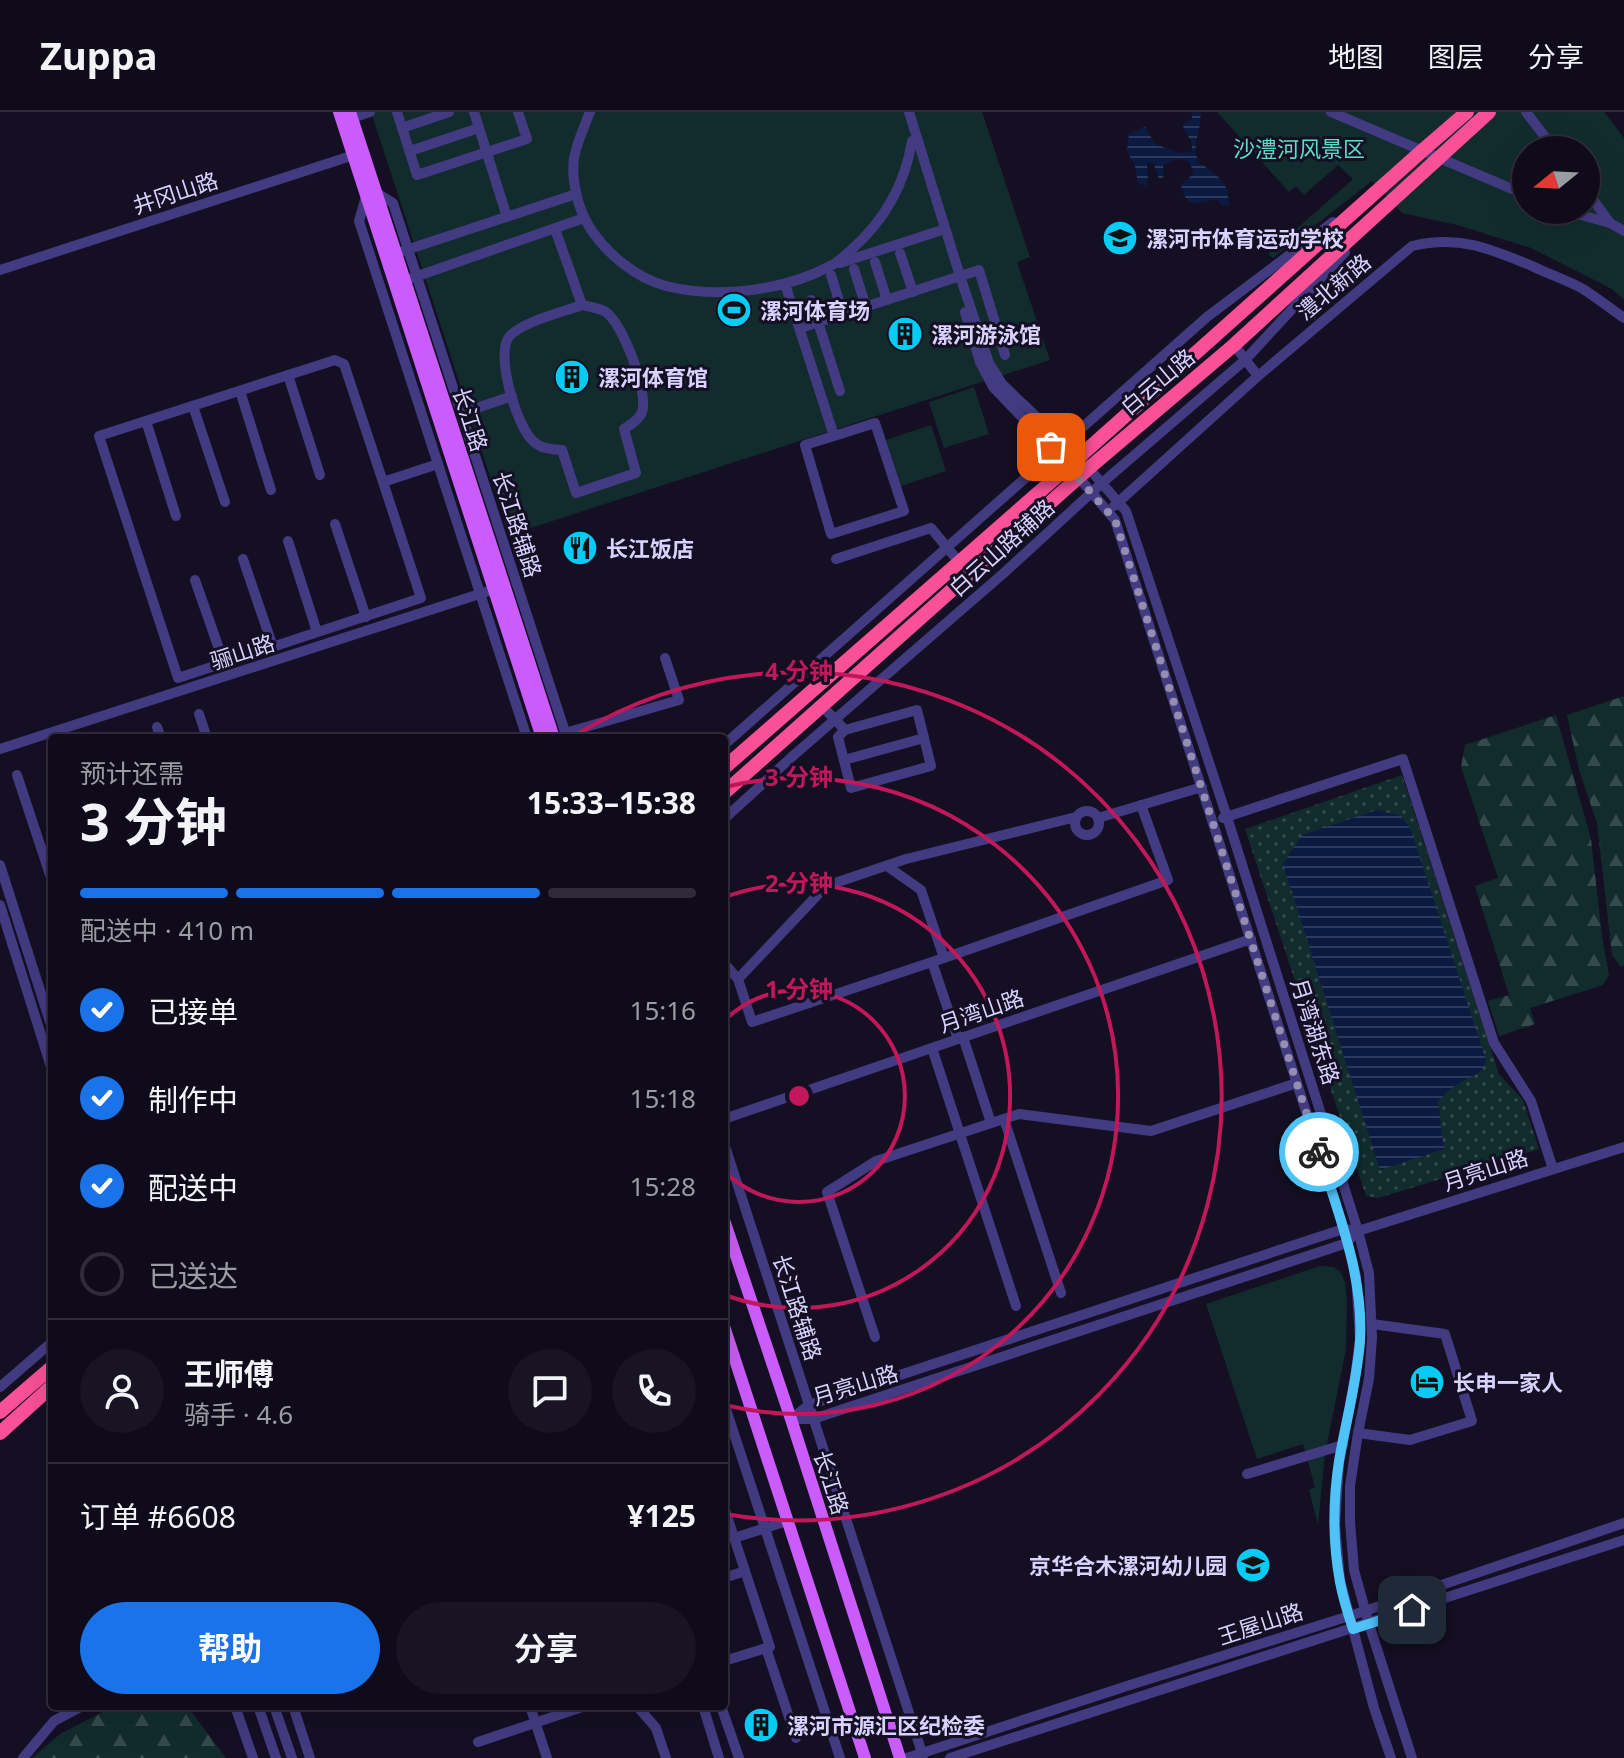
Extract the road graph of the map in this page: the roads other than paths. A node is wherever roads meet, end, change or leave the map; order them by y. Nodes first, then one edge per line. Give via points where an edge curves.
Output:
1 (339, 112) edge
2 (370, 112) edge
3 (397, 112) edge
4 (449, 112) edge
5 (474, 112) edge
6 (518, 112) edge
7 (590, 112) edge
8 (906, 112) edge
9 (1331, 112) edge
10 (1489, 112) edge
11 (1526, 112) edge
12 (352, 114) edge
13 (1467, 118) edge
14 (402, 128) junction
15 (479, 128) junction
16 (1544, 136) edge
17 (912, 141) junction
18 (1423, 150) junction
19 (410, 151) junction
20 (487, 152) junction
21 (358, 153) junction
22 (1439, 157) junction
23 (1383, 185) junction
24 (1512, 189) edge
25 (576, 194) junction
26 (1398, 194) junction
27 (372, 195) junction
28 (1600, 209) edge
29 (507, 217) junction
30 (584, 218) junction
31 (1600, 220) edge
32 (1610, 223) junction
33 (555, 229) junction
34 (939, 231) junction
35 (1624, 231) edge
36 (402, 252) junction
37 (900, 253) dead end
38 (875, 262) dead end
39 (854, 269) dead end
40 (0, 270) edge
41 (832, 270) junction
42 (957, 277) junction
43 (406, 280) junction
44 (785, 284) junction
45 (913, 292) junction
46 (811, 300) dead end
47 (887, 300) junction
48 (582, 305) junction
49 (866, 307) junction
50 (843, 314) junction
51 (1624, 318) edge
52 (818, 322) junction
53 (800, 328) junction
54 (1234, 345) junction
55 (1005, 355) dead end
56 (1245, 360) junction
57 (288, 375) junction
58 (1258, 376) junction
59 (240, 391) junction
60 (840, 391) dead end
61 (512, 396) junction
62 (193, 406) junction
63 (462, 413) junction
64 (146, 421) junction
65 (834, 436) junction
66 (1064, 442) junction
67 (1055, 451) junction
68 (438, 464) junction
69 (1079, 468) junction
70 (320, 475) dead end
71 (383, 482) junction
72 (1102, 483) junction
73 (271, 490) dead end
74 (1092, 493) junction
75 (225, 502) dead end
76 (1118, 502) junction
77 (1108, 511) junction
78 (176, 516) dead end
79 (335, 524) dead end
80 (288, 541) dead end
81 (947, 547) junction
82 (243, 559) dead end
83 (836, 559) dead end
84 (959, 562) junction
85 (195, 580) dead end
86 (495, 589) junction
87 (481, 595) junction
88 (366, 617) junction
89 (317, 632) junction
90 (273, 647) junction
91 (665, 658) dead end
92 (224, 663) junction
93 (822, 706) junction
94 (199, 714) dead end
95 (835, 719) junction
96 (845, 730) junction
97 (206, 734) edge
98 (526, 734) edge
99 (541, 734) edge
100 (561, 734) edge
101 (561, 734) edge
102 (568, 734) edge
103 (924, 738) junction
104 (728, 741) edge
105 (0, 749) edge
106 (844, 760) junction
107 (728, 764) edge
108 (17, 775) dead end
109 (1202, 787) junction
110 (728, 789) edge
111 (1141, 805) junction
112 (728, 815) edge
113 (1076, 817) junction
114 (1227, 817) junction
115 (1098, 818) junction
116 (1213, 821) junction
117 (0, 865) edge
118 (887, 866) junction
119 (48, 869) edge
120 (0, 905) edge
121 (1251, 939) junction
122 (944, 958) junction
123 (932, 962) junction
124 (728, 968) edge
125 (738, 979) junction
126 (48, 1004) edge
127 (32, 1009) junction
128 (960, 1038) junction
129 (932, 1048) junction
130 (48, 1058) edge
131 (1297, 1083) junction
132 (728, 1118) edge
133 (1004, 1119) junction
134 (991, 1123) junction
135 (960, 1134) junction
136 (1624, 1147) edge
137 (728, 1155) edge
138 (1553, 1169) junction
139 (1344, 1229) junction
140 (1358, 1231) junction
141 (728, 1232) edge
142 (1347, 1243) junction
143 (1061, 1293) dead end
144 (1016, 1306) dead end
145 (1372, 1324) junction
146 (875, 1337) dead end
147 (728, 1338) edge
148 (48, 1345) edge
149 (48, 1370) edge
150 (0, 1387) edge
151 (48, 1390) edge
152 (809, 1405) junction
153 (0, 1412) edge
154 (728, 1415) edge
155 (791, 1419) junction
156 (813, 1419) junction
157 (0, 1433) edge
158 (1358, 1433) junction
159 (1343, 1445) junction
160 (1247, 1474) dead end
161 (728, 1520) edge
162 (787, 1521) junction
163 (1624, 1523) edge
164 (765, 1528) junction
165 (734, 1538) junction
166 (1624, 1540) edge
167 (745, 1571) junction
168 (728, 1577) edge
169 (1365, 1611) junction
170 (1349, 1616) junction
171 (1369, 1624) junction
172 (1353, 1629) junction
173 (766, 1648) junction
174 (728, 1660) edge
175 (75, 1710) edge
176 (236, 1710) edge
177 (259, 1710) edge
178 (275, 1710) edge
179 (294, 1710) edge
180 (532, 1710) edge
181 (573, 1710) edge
182 (640, 1710) edge
183 (704, 1710) edge
184 (722, 1710) edge
185 (536, 1722) junction
186 (796, 1738) dead end
187 (478, 1742) dead end
188 (922, 1755) edge
189 (23, 1758) edge
190 (253, 1758) edge
191 (276, 1758) edge
192 (292, 1758) edge
193 (310, 1758) edge
194 (547, 1758) edge
195 (666, 1758) edge
196 (719, 1758) edge
197 (739, 1758) edge
198 (840, 1758) edge
199 (865, 1758) edge
200 (900, 1758) edge
201 (907, 1758) edge
202 (950, 1758) edge
203 (1391, 1758) edge
204 (1412, 1758) edge

1 - 21 main road, 长江路
2 - 12 street
3 - 14 street
4 - 14 street
5 - 15 street
6 - 20 street via 527,139
7 - 25 street via 574,160
8 - 17 street
8 - 42 street
9 - 18 street
10 - 13 highway
11 - 16 street
12 - 21 main road, 长江路
13 - 18 highway, 白云山路
13 - 22 highway, 白云山路
14 - 19 street
15 - 19 street
15 - 20 street
17 - 34 street
17 - 41 street via 901,183 884,215
18 - 22 street
18 - 23 highway, 白云山路
19 - 20 street via 417,175
20 - 29 street
21 - 27 main road, 长江路
21 - 40 street, 井冈山路
22 - 24 street
22 - 26 highway, 白云山路
23 - 66 street, 白云山路辅路 via 1207,317
23 - 69 highway, 白云山路
25 - 29 street
25 - 30 street
26 - 54 highway, 白云山路
26 - 56 street, 白云山路辅路
27 - 36 main road, 长江路
27 - 43 main road, 长江路
27 - 68 street via 359,221
28 - 32 street
29 - 36 street
30 - 33 street
30 - 44 street via 616,258 664,286 734,291
31 - 32 street
32 - 35 street
33 - 43 street
33 - 48 street
34 - 41 street
34 - 42 street
36 - 43 main road, 长江路
37 - 45 street
38 - 47 street
39 - 49 street
41 - 44 street
41 - 50 street
42 - 45 street
42 - 55 street via 979,270
42 - 66 street, 月湾湖东路 via 1002,384
42 - 67 street, 月湾湖东路 via 980,362 993,387
43 - 63 street, 长江路辅路
43 - 86 main road, 长江路
43 - 100 main road, 长江路
44 - 53 street
45 - 47 street
46 - 52 street
47 - 49 street
48 - 61 street via 510,335 504,361
48 - 61 street via 613,319 641,384 643,410 624,429 636,473 576,493 562,450 532,441
49 - 50 street
50 - 52 street
51 - 58 street, 澧北新路 via 1581,288 1497,251 1476,244 1427,242 1412,246
52 - 53 street
52 - 60 street
53 - 65 street
54 - 56 street
54 - 69 highway, 白云山路
56 - 58 street
56 - 72 street, 白云山路辅路
57 - 59 street
57 - 70 street
57 - 71 street via 335,360 344,364
58 - 76 street, 澧北新路
59 - 62 street
59 - 73 street
61 - 63 street
62 - 64 street
62 - 75 street
63 - 101 street, 长江路辅路
64 - 78 street
64 - 92 street via 99,436 178,678
65 - 65 street via 875,423 904,511 831,534 805,445
66 - 67 street, 白云山路辅路
66 - 69 street, 月湾湖东路
67 - 69 street, 月湾湖东路
67 - 81 street, 白云山路辅路
68 - 71 street
68 - 87 street
69 - 72 street, 月湾湖东路
69 - 74 street, 月湾湖东路
69 - 84 highway, 白云山路
69 - 93 highway, 白云山路
71 - 88 street via 421,598
72 - 74 street, 白云山路辅路
72 - 76 street, 月湾湖东路
74 - 77 street, 月湾湖东路
74 - 95 street, 白云山路辅路
76 - 77 street, 澧北新路
76 - 114 street, 月湾湖东路 via 1126,511
77 - 109 street, 月湾湖东路
79 - 88 street
80 - 89 street
81 - 83 street via 931,528
81 - 84 street
81 - 104 street, 白云山路辅路
82 - 90 street
84 - 107 highway, 白云山路
85 - 92 street
86 - 87 street, 骊山路
86 - 99 main road, 长江路
87 - 98 street
87 - 105 street, 骊山路
88 - 89 street
89 - 90 street
90 - 92 street
91 - 102 street via 679,700
93 - 95 street
93 - 110 highway, 白云山路
94 - 97 street
95 - 96 street
95 - 112 street, 白云山路辅路
96 - 103 street via 917,710
96 - 106 street via 838,737
103 - 106 street
103 - 106 street via 931,766 918,770 851,788
108 - 119 street
109 - 111 street
109 - 116 street, 月湾湖东路
111 - 115 street
111 - 122 street via 1168,880
113 - 115 street via 1089,811
113 - 115 street via 1076,829 1086,835 1097,830
113 - 118 street
114 - 116 street
114 - 138 street via 1403,759 1494,1043 1531,1101
114 - 140 street, 月湾湖东路
116 - 121 street, 月湾湖东路
117 - 126 street
118 - 122 street via 921,890
118 - 125 street via 826,886
120 - 127 street
121 - 128 street, 月湾山路
121 - 131 street, 月湾湖东路
122 - 123 street
123 - 125 street via 752,1022
123 - 128 street
124 - 125 street
126 - 127 street
127 - 130 street
128 - 129 street, 月湾山路
128 - 134 street
129 - 132 street, 月湾山路
129 - 135 street
131 - 133 street via 1151,1131 1019,1114
131 - 139 street, 月湾湖东路
133 - 134 street
133 - 143 street
134 - 135 street
135 - 144 street
135 - 146 street via 876,1161 827,1192
136 - 138 street, 月亮山路
137 - 152 street, 长江路辅路
138 - 140 street, 月亮山路
139 - 140 street, 月亮山路
139 - 142 street, 月湾湖东路
139 - 152 street, 月亮山路
140 - 142 street, 月亮山路
140 - 145 street, 月湾湖东路 via 1369,1273
141 - 155 main road, 长江路
142 - 156 street, 月亮山路
142 - 159 street, 月湾湖东路 via 1356,1276 1360,1339
145 - 158 street, 月湾湖东路 via 1369,1379
145 - 158 street via 1445,1334 1472,1421 1410,1440
147 - 162 main road
148 - 150 street
149 - 153 highway
151 - 157 highway
152 - 155 street, 月亮山路
152 - 156 street, 长江路辅路
154 - 164 street
155 - 156 street, 月亮山路
155 - 200 main road, 长江路
156 - 188 street, 长江路辅路
158 - 169 street, 月湾湖东路 via 1350,1522 1354,1570
159 - 160 street
159 - 170 street, 月湾湖东路 via 1335,1525
161 - 165 street
162 - 164 street
162 - 199 main road
163 - 169 street, 王屋山路
164 - 165 street
164 - 198 street
165 - 167 street
166 - 171 street, 王屋山路
167 - 168 street
167 - 173 street via 770,1647
169 - 170 street, 王屋山路
169 - 171 street, 月湾湖东路
170 - 172 street, 月湾湖东路
170 - 188 street, 王屋山路
171 - 172 street, 王屋山路
171 - 204 street, 月湾湖东路
172 - 202 street, 王屋山路
172 - 203 street, 月湾湖东路
173 - 174 street
173 - 186 street
175 - 189 street via 54,1721
176 - 190 street
177 - 191 street
178 - 192 street
179 - 193 street
180 - 185 street
181 - 185 street
182 - 195 street via 656,1728
183 - 196 street
184 - 197 street
185 - 187 street
185 - 194 street
188 - 201 street, 王屋山路

